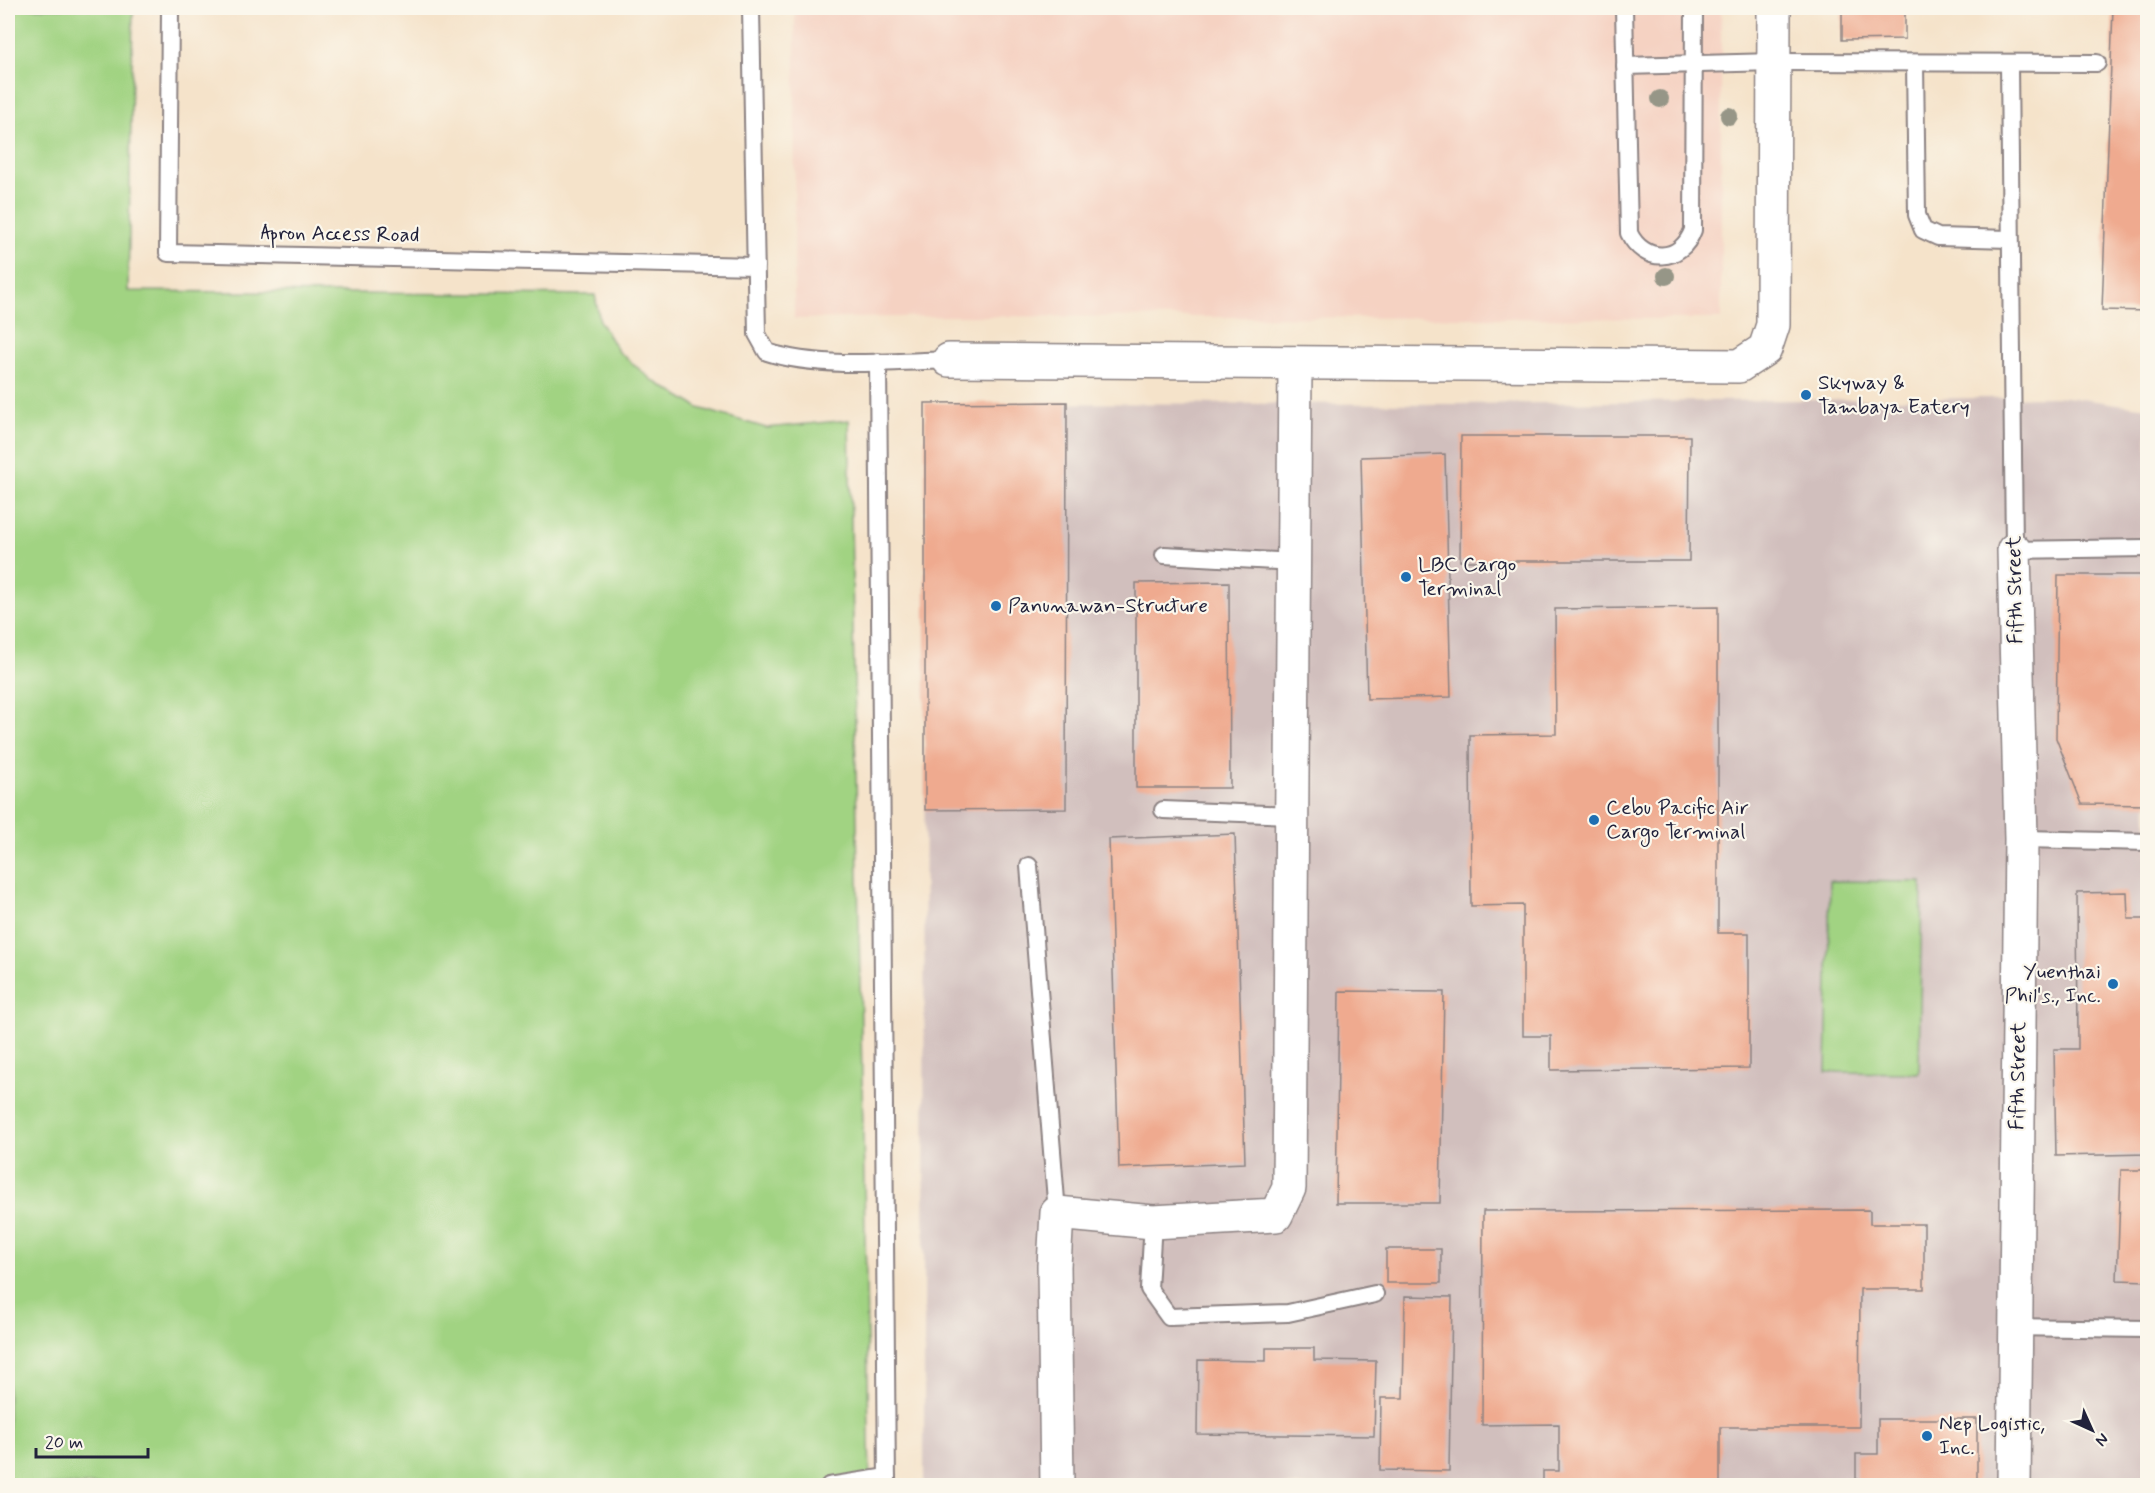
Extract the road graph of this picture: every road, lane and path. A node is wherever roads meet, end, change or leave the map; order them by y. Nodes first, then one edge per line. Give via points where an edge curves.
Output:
1 (170, 8) edge
2 (751, 8) edge
3 (1624, 8) edge
4 (1694, 8) edge
5 (1774, 8) edge
6 (1774, 62) junction
7 (1915, 63) junction
8 (2097, 63) dead end
9 (2008, 64) junction
10 (1695, 65) junction
11 (1625, 66) junction
12 (2010, 239) junction
13 (756, 266) junction
14 (949, 360) joint
15 (878, 362) junction
16 (1295, 363) junction
17 (2014, 536) junction
18 (2148, 548) edge
19 (1164, 555) dead end
20 (1294, 562) junction
21 (1163, 810) dead end
22 (1292, 815) junction
23 (2021, 839) junction
24 (2148, 842) edge
25 (1029, 866) dead end
26 (1057, 1213) junction
27 (1153, 1222) junction
28 (1375, 1294) dead end
29 (2015, 1327) junction
30 (2148, 1329) edge
31 (887, 1481) edge
32 (829, 1485) edge
33 (1057, 1485) edge
34 (2014, 1485) edge

1 - 13 lane, Apron Access Road via 168,253
2 - 13 lane
3 - 11 lane
4 - 10 lane
5 - 6 street
6 - 7 lane
6 - 10 lane
6 - 16 street via 1773,325 1765,349 1739,366
7 - 9 lane
7 - 12 lane via 1917,215 1923,230 1938,237
8 - 9 lane
9 - 12 lane
10 - 11 lane
10 - 11 lane via 1693,230 1683,248 1664,257 1642,250 1629,233
12 - 17 lane
13 - 15 lane via 757,334 767,352 787,359
14 - 15 lane
14 - 16 street
15 - 31 lane
16 - 20 street
17 - 18 lane
17 - 23 street, Fifth Street
19 - 20 lane
20 - 22 street
21 - 22 lane
22 - 27 street via 1289,1188 1276,1215
23 - 24 lane
23 - 29 street, Fifth Street
25 - 26 lane
26 - 27 street
26 - 33 street
27 - 28 lane via 1149,1289 1169,1317 1288,1313
29 - 30 lane
29 - 34 street, Fifth Street
31 - 32 lane

